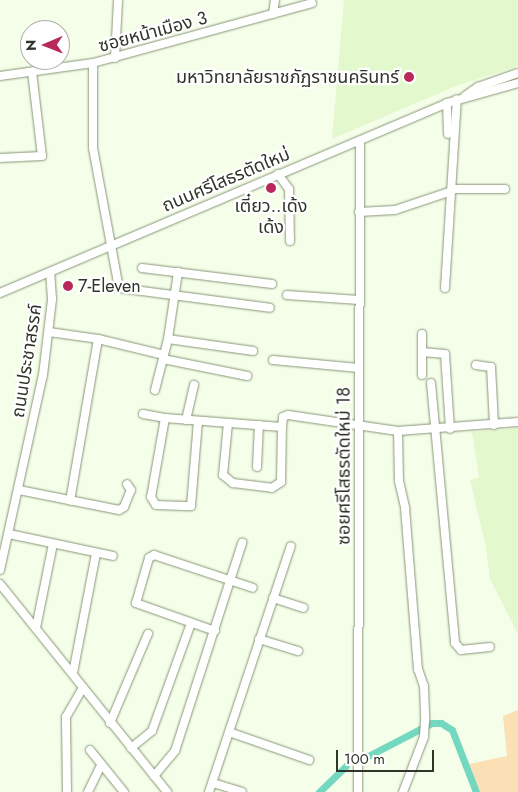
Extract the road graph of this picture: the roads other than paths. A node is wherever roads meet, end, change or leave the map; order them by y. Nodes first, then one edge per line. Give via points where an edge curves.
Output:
1 (118, 0) edge
2 (275, 0) edge
3 (312, 3) dead end
4 (274, 14) junction
5 (115, 58) junction
6 (93, 64) junction
7 (32, 72) junction
8 (518, 73) edge
9 (0, 76) edge
10 (518, 83) edge
11 (465, 96) junction
12 (457, 99) junction
13 (447, 103) junction
14 (448, 134) dead end
15 (360, 140) junction
16 (0, 158) edge
17 (278, 174) junction
18 (505, 189) dead end
19 (452, 190) junction
20 (359, 212) junction
21 (290, 241) dead end
22 (113, 244) junction
23 (142, 268) dead end
24 (50, 272) junction
25 (178, 272) junction
26 (272, 284) dead end
27 (445, 288) dead end
28 (0, 293) edge
29 (287, 295) dead end
30 (175, 296) junction
31 (359, 300) junction
32 (270, 308) dead end
33 (49, 332) junction
34 (422, 334) dead end
35 (168, 338) junction
36 (98, 339) junction
37 (253, 351) dead end
38 (422, 352) junction
39 (164, 357) junction
40 (273, 360) dead end
41 (476, 364) dead end
42 (359, 368) junction
43 (422, 375) dead end
44 (247, 376) dead end
45 (431, 383) dead end
46 (194, 386) dead end
47 (155, 390) dead end
48 (143, 414) dead end
49 (164, 418) junction
50 (186, 420) junction
51 (198, 421) junction
52 (518, 422) edge
53 (228, 423) junction
54 (359, 424) junction
55 (259, 425) junction
56 (494, 425) junction
57 (282, 427) junction
58 (450, 429) junction
59 (433, 430) junction
60 (398, 432) junction
61 (257, 467) dead end
62 (127, 484) dead end
63 (19, 490) junction
64 (70, 501) junction
65 (9, 534) junction
66 (53, 544) junction
67 (242, 544) dead end
68 (291, 546) dead end
69 (96, 553) junction
70 (113, 556) dead end
71 (0, 570) edge
72 (230, 580) junction
73 (0, 584) edge
74 (253, 588) dead end
75 (273, 598) junction
76 (303, 608) dead end
77 (191, 623) junction
78 (36, 628) junction
79 (215, 631) junction
80 (148, 634) dead end
81 (259, 639) junction
82 (490, 648) dead end
83 (298, 651) dead end
84 (73, 673) junction
85 (83, 688) junction
86 (110, 723) junction
87 (229, 732) junction
88 (131, 748) junction
89 (90, 750) dead end
90 (310, 760) dead end
91 (101, 765) junction
92 (154, 776) junction
93 (213, 783) junction
94 (67, 792) edge
95 (88, 792) edge
96 (124, 792) edge
97 (167, 792) edge
98 (209, 792) edge
99 (242, 792) edge
100 (358, 792) edge
101 (403, 792) edge

1 - 5 street
2 - 4 street
3 - 4 street, ซอยหน้าเมือง 3
4 - 5 street, ซอยหน้าเมือง 3
5 - 6 street, ซอยหน้าเมือง 3
6 - 7 street, ซอยหน้าเมือง 3
6 - 22 street via 93,148
7 - 9 street, ซอยหน้าเมือง 3
7 - 16 street via 42,156
8 - 11 street, ถนนศรีโสธรตัดใหม่ via 478,86
10 - 11 street, ถนนศรีโสธรตัดใหม่
11 - 12 street, ถนนศรีโสธรตัดใหม่
12 - 13 street, ถนนศรีโสธรตัดใหม่
12 - 19 street
13 - 14 street
13 - 15 street, ถนนศรีโสธรตัดใหม่
15 - 17 street, ถนนศรีโสธรตัดใหม่
15 - 20 street, ซอยศรีโสธรตัดใหม่ 18
17 - 21 street via 289,189
17 - 22 street, ถนนศรีโสธรตัดใหม่
18 - 19 street
19 - 20 street via 390,211
19 - 27 street
20 - 31 street, ซอยศรีโสธรตัดใหม่ 18
22 - 24 street, ถนนศรีโสธรตัดใหม่
22 - 30 street via 120,288
23 - 25 street
24 - 28 street, ถนนศรีโสธรตัดใหม่
24 - 33 street, ถนนประชาสรรค์
25 - 26 street
25 - 30 street
29 - 31 street
30 - 32 street
30 - 35 street
31 - 42 street, ซอยศรีโสธรตัดใหม่ 18
33 - 36 street
33 - 63 street, ถนนประชาสรรค์
34 - 38 street
35 - 37 street
35 - 39 street
36 - 39 street
36 - 64 street
38 - 43 street
38 - 58 street via 447,356
39 - 44 street
39 - 47 street
40 - 42 street
41 - 56 street via 491,367
42 - 54 street, ซอยศรีโสธรตัดใหม่ 18
45 - 59 street
46 - 50 street
48 - 49 street
49 - 50 street
49 - 51 street via 151,497 156,505 191,506
50 - 51 street
51 - 53 street
52 - 56 street
53 - 55 street
53 - 57 street via 223,475 233,483 272,488 281,482
54 - 57 street via 288,414 283,417
54 - 60 street
54 - 100 street, ซอยศรีโสธรตัดใหม่ 18
55 - 57 street
55 - 61 street
56 - 58 street
58 - 59 street
59 - 60 street
59 - 82 street via 455,643 461,650
60 - 101 street via 399,481 405,508 418,668 424,686 425,725
62 - 64 street via 131,490 120,510
63 - 64 street
63 - 65 street, ถนนประชาสรรค์
65 - 66 street
65 - 71 street, ถนนประชาสรรค์
66 - 69 street
66 - 78 street
67 - 72 street
68 - 75 street
69 - 70 street
69 - 84 street
72 - 74 street
72 - 77 street via 154,556 149,558 136,603
72 - 79 street
73 - 78 street
75 - 76 street
75 - 81 street
77 - 79 street
77 - 88 street via 152,731
78 - 84 street
79 - 92 street via 175,751
80 - 86 street
81 - 83 street
81 - 87 street
84 - 85 street
85 - 86 street
85 - 94 street via 66,717
86 - 88 street
87 - 90 street
87 - 93 street
88 - 92 street
89 - 91 street
91 - 95 street
91 - 96 street
92 - 97 street
93 - 98 street
93 - 99 street

